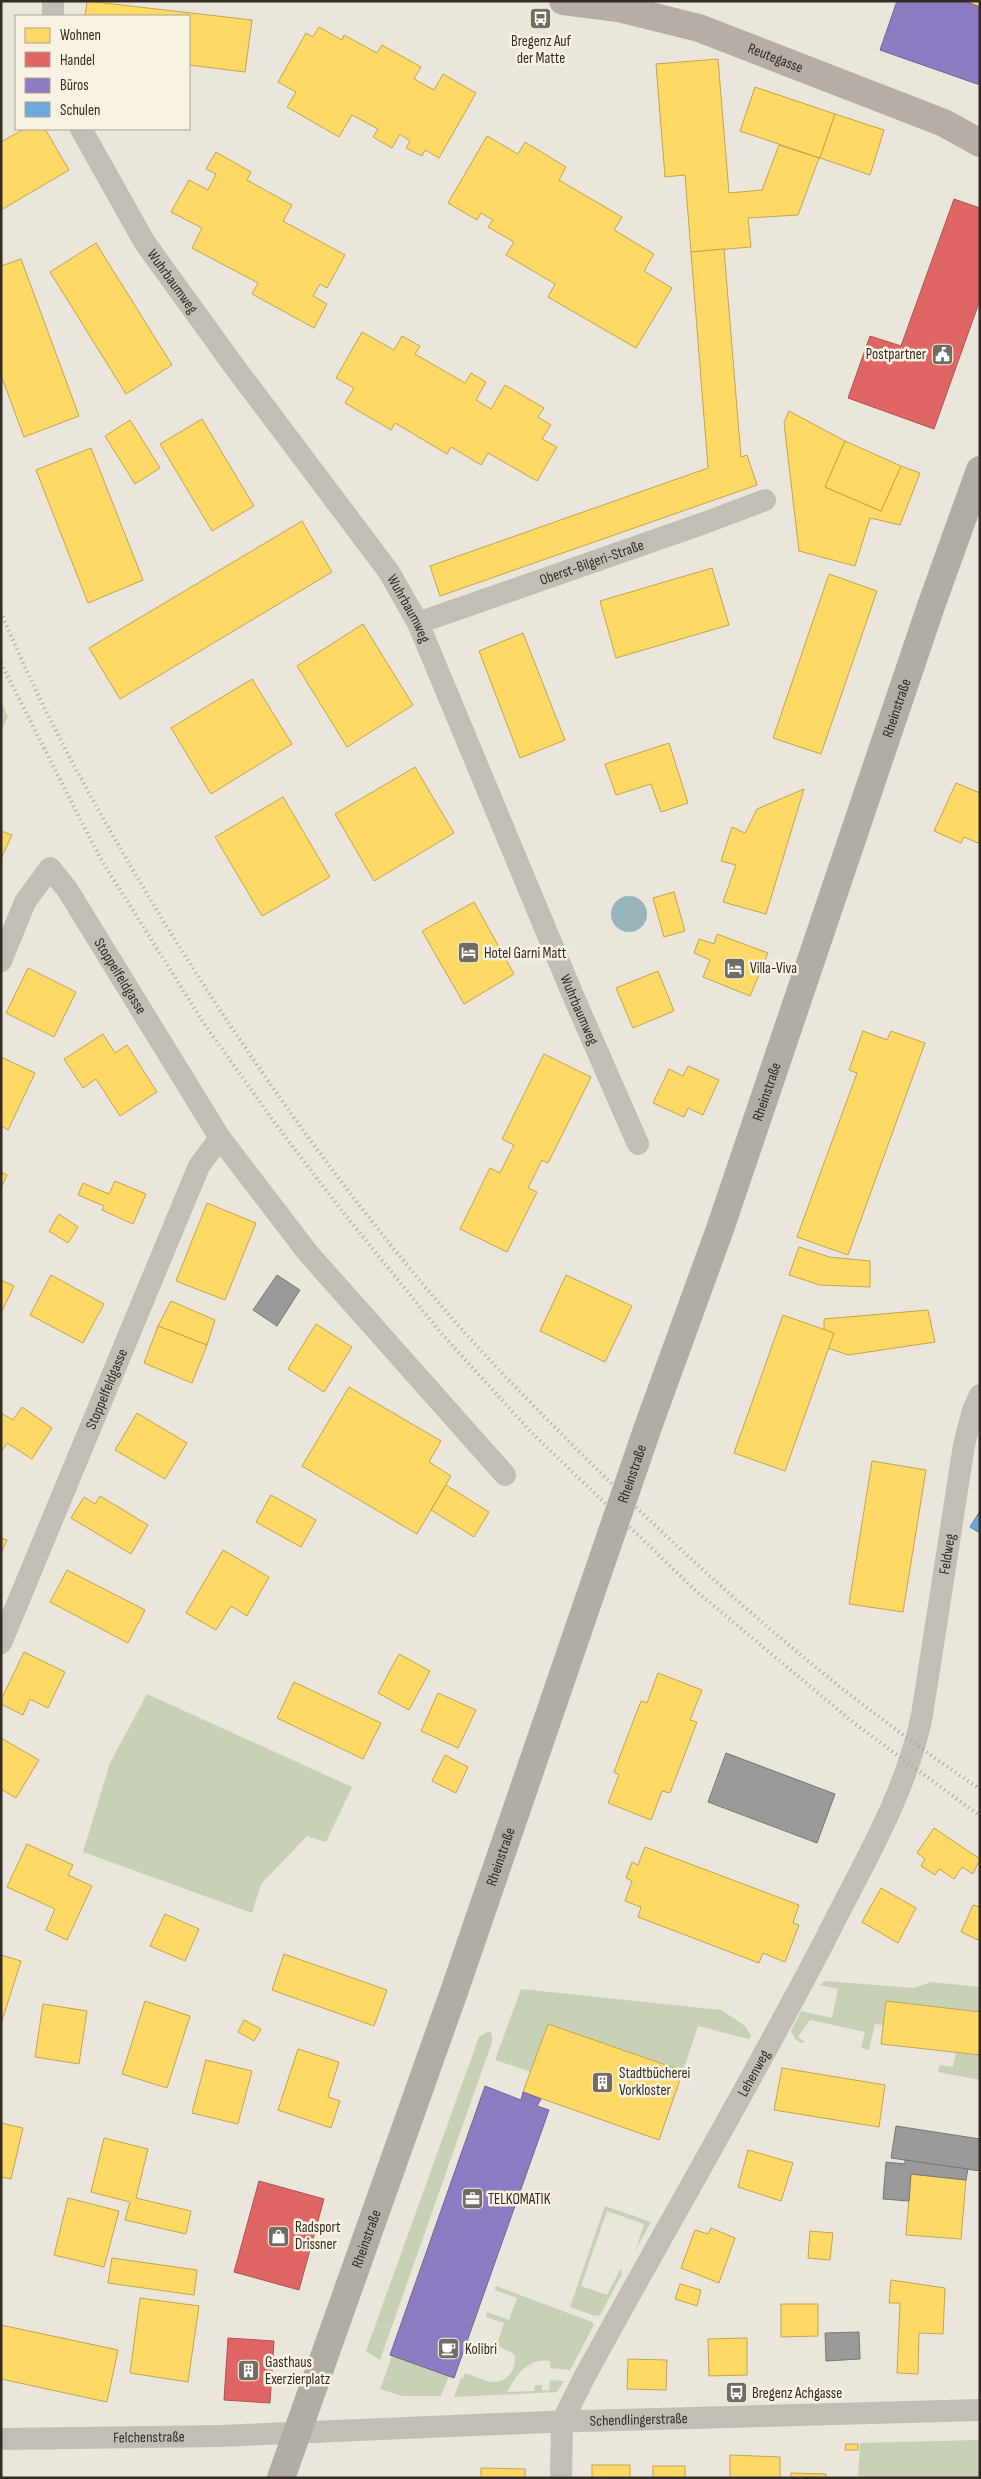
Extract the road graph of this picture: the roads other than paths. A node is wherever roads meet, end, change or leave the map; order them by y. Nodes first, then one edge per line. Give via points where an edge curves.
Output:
1 (53, 1) edge
2 (563, 1) edge
3 (53, 15) edge
4 (82, 130) edge
5 (980, 143) edge
6 (980, 470) edge
7 (764, 500) dead end
8 (418, 623) junction
9 (1, 961) edge
10 (220, 1138) junction
11 (638, 1144) dead end
12 (980, 1396) edge
13 (505, 1475) dead end
14 (1, 1643) edge
15 (922, 1714) joint
16 (980, 2410) edge
17 (562, 2422) junction
18 (296, 2433) junction
19 (1, 2439) edge
20 (281, 2478) edge
21 (561, 2478) edge

1 - 3 street
2 - 5 street, Reutegasse via 618,8 699,28 944,123
4 - 8 street, Wuhrbaumweg via 145,243 389,572
6 - 18 main road, Rheinstraße via 720,1229
7 - 8 street, Oberst-Bilgeri-Straße
8 - 11 street, Wuhrbaumweg
9 - 10 street, Stoppelfeldgasse via 25,902 50,868 67,889
10 - 13 street, Stoppelfeldgasse via 308,1254
10 - 14 street, Stoppelfeldgasse via 199,1166
12 - 15 street, Feldweg via 964,1446
15 - 17 street, Lehenweg via 901,1788 859,1873
16 - 17 street, Schendlingerstraße
17 - 18 street, Schendlingerstraße
17 - 21 street
18 - 19 street, Felchenstraße
18 - 20 main road, Rheinstraße

